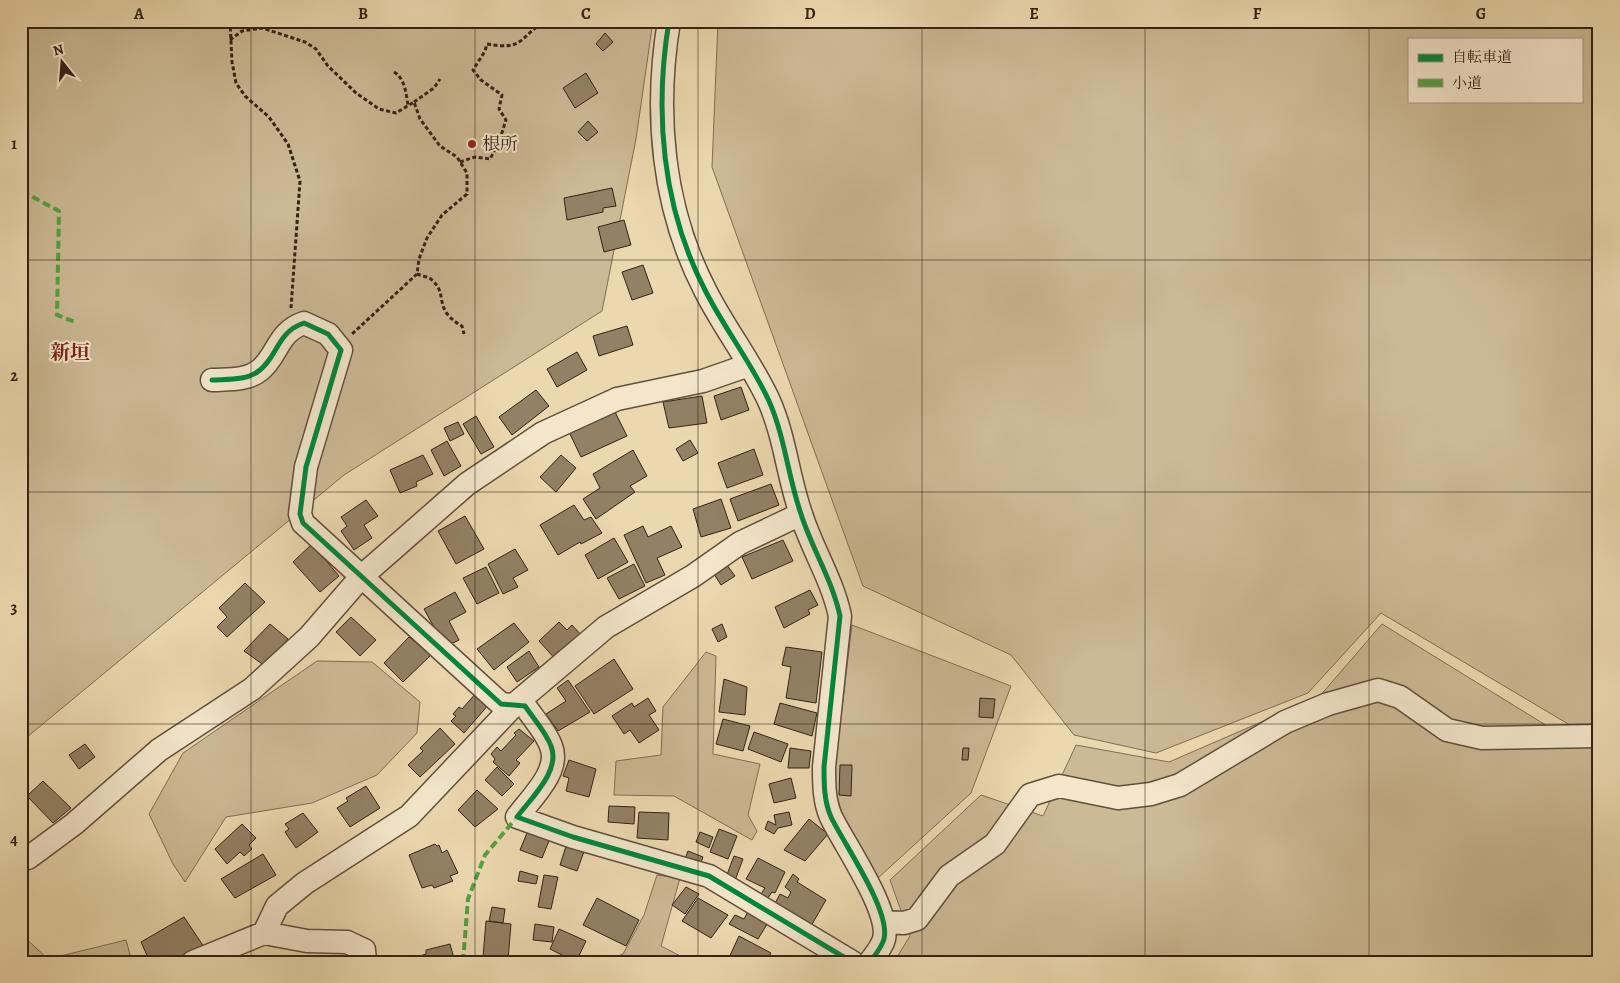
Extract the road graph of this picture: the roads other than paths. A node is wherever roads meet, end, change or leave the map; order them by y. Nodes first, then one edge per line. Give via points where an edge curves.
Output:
1 (669, 21) edge
2 (749, 365) junction
3 (212, 380) dead end
4 (801, 514) junction
5 (360, 577) junction
6 (515, 704) junction
7 (1599, 736) edge
8 (21, 858) edge
9 (884, 922) junction
10 (264, 933) junction
11 (193, 962) edge
12 (365, 962) edge
13 (852, 962) edge
14 (870, 962) edge

1 - 2 street via 661,101 671,201 705,290
2 - 4 street via 778,426
2 - 5 street via 703,381 616,399 543,433 467,484
3 - 5 street via 240,379 260,370 293,326 304,323 330,337 341,350 306,467 300,514 303,523
4 - 6 street via 740,543 693,576 606,627
4 - 9 street via 835,594 840,616 824,793 830,815 877,902
5 - 6 street via 404,613 501,704
5 - 8 street via 309,637 252,689 159,750 74,824 28,858
6 - 10 street via 409,816 305,883 277,906
6 - 13 street via 525,706 551,746 554,762 547,777 517,817 573,837 709,876
7 - 9 street via 1482,738 1446,730 1400,697 1378,690 1370,692 1328,704 1285,722 1180,785 1151,794 1118,798 1059,786 1030,795 995,844 949,876 917,919 904,923
9 - 14 street via 884,938
10 - 11 street
10 - 12 street via 307,941 347,942 364,950

